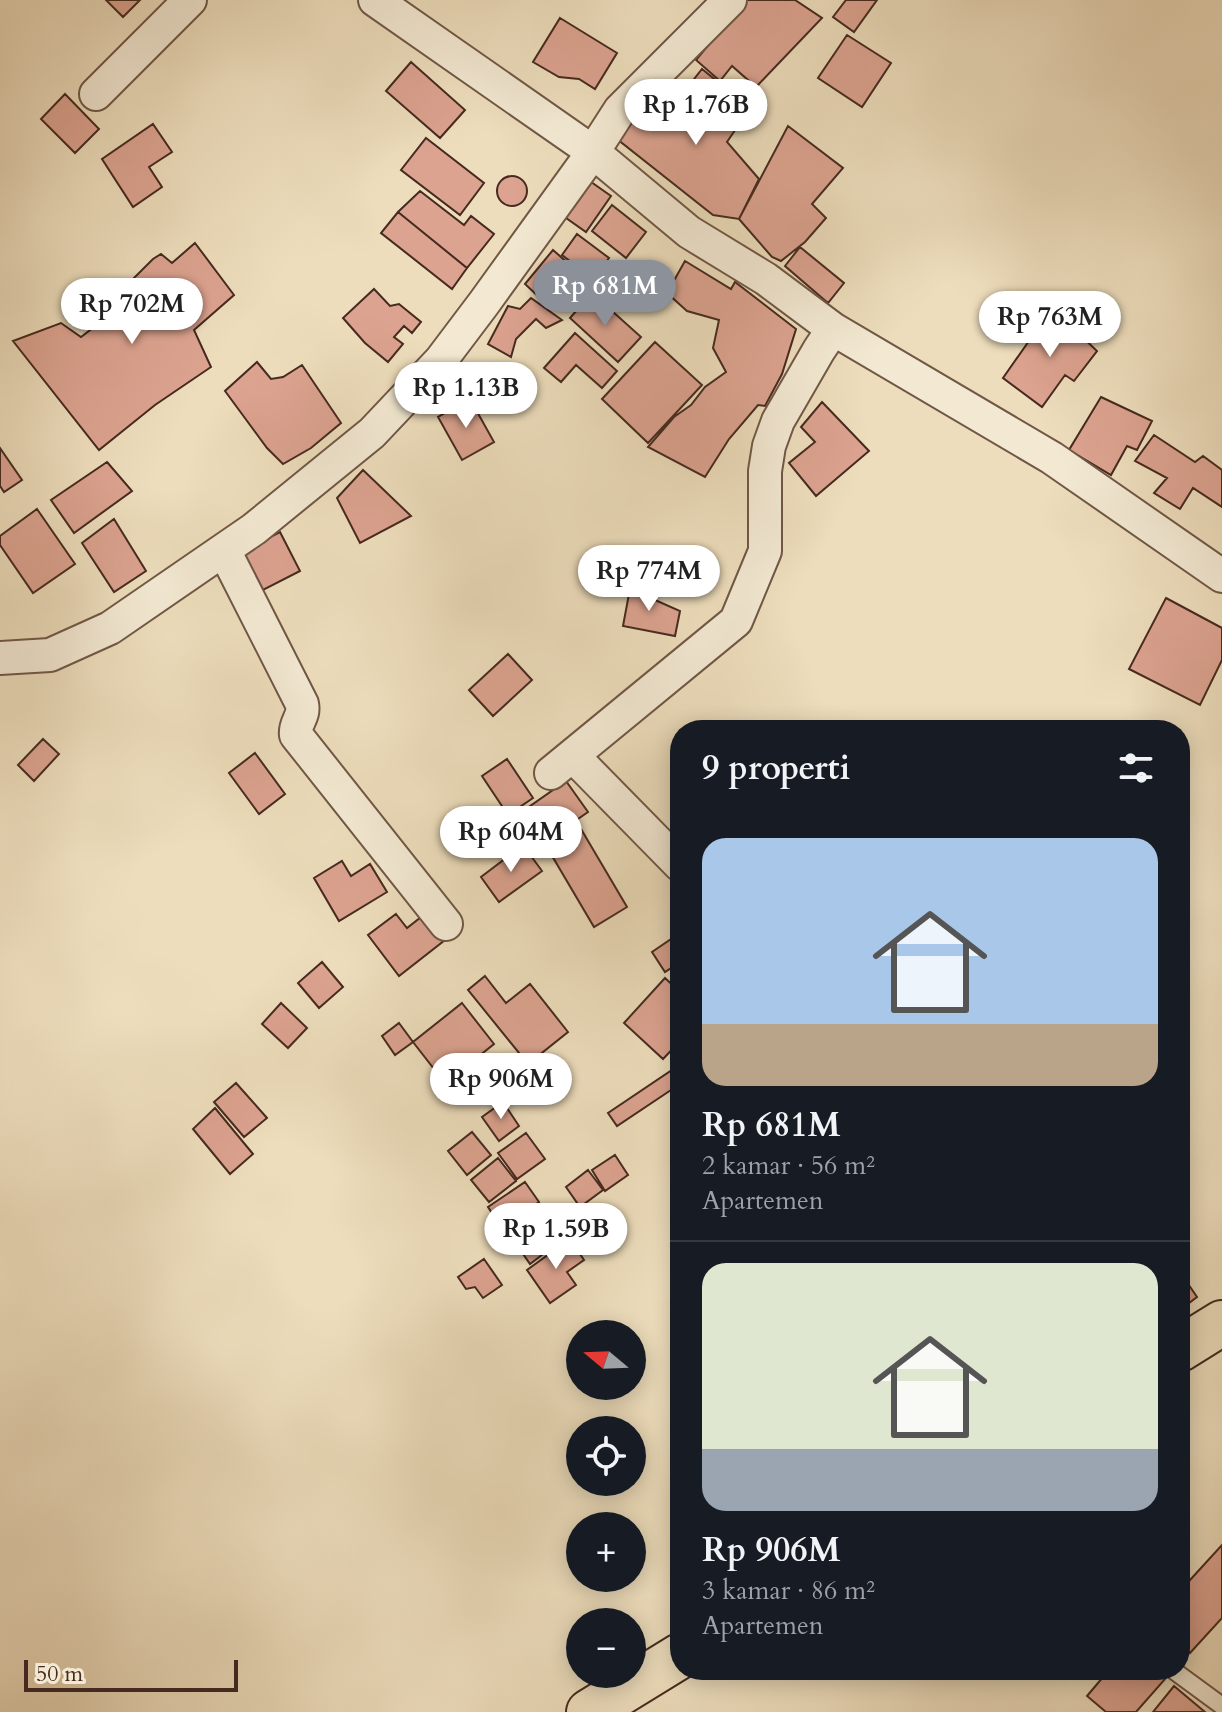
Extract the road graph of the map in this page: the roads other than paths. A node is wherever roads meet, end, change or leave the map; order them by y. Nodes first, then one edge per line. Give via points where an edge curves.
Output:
1 (190, 0) edge
2 (375, 0) edge
3 (730, 0) edge
4 (96, 94) dead end
5 (593, 152) junction
6 (833, 329) junction
7 (222, 551) junction
8 (1222, 576) edge
9 (0, 658) edge
10 (670, 856) edge
11 (446, 924) dead end
12 (1222, 1323) edge
13 (1190, 1343) edge
14 (670, 1662) edge
15 (1187, 1680) edge
16 (1222, 1706) edge
17 (589, 1712) edge

1 - 4 street
2 - 5 street
3 - 5 street via 620,110
5 - 6 street via 689,232 766,279
5 - 7 street via 441,360 372,433
6 - 8 street via 1052,458
6 - 10 street via 778,421 769,446 765,551 736,621 562,764
7 - 9 street via 110,628 50,655
7 - 11 street via 302,704 296,735
12 - 13 highway
14 - 17 highway
15 - 16 lane

